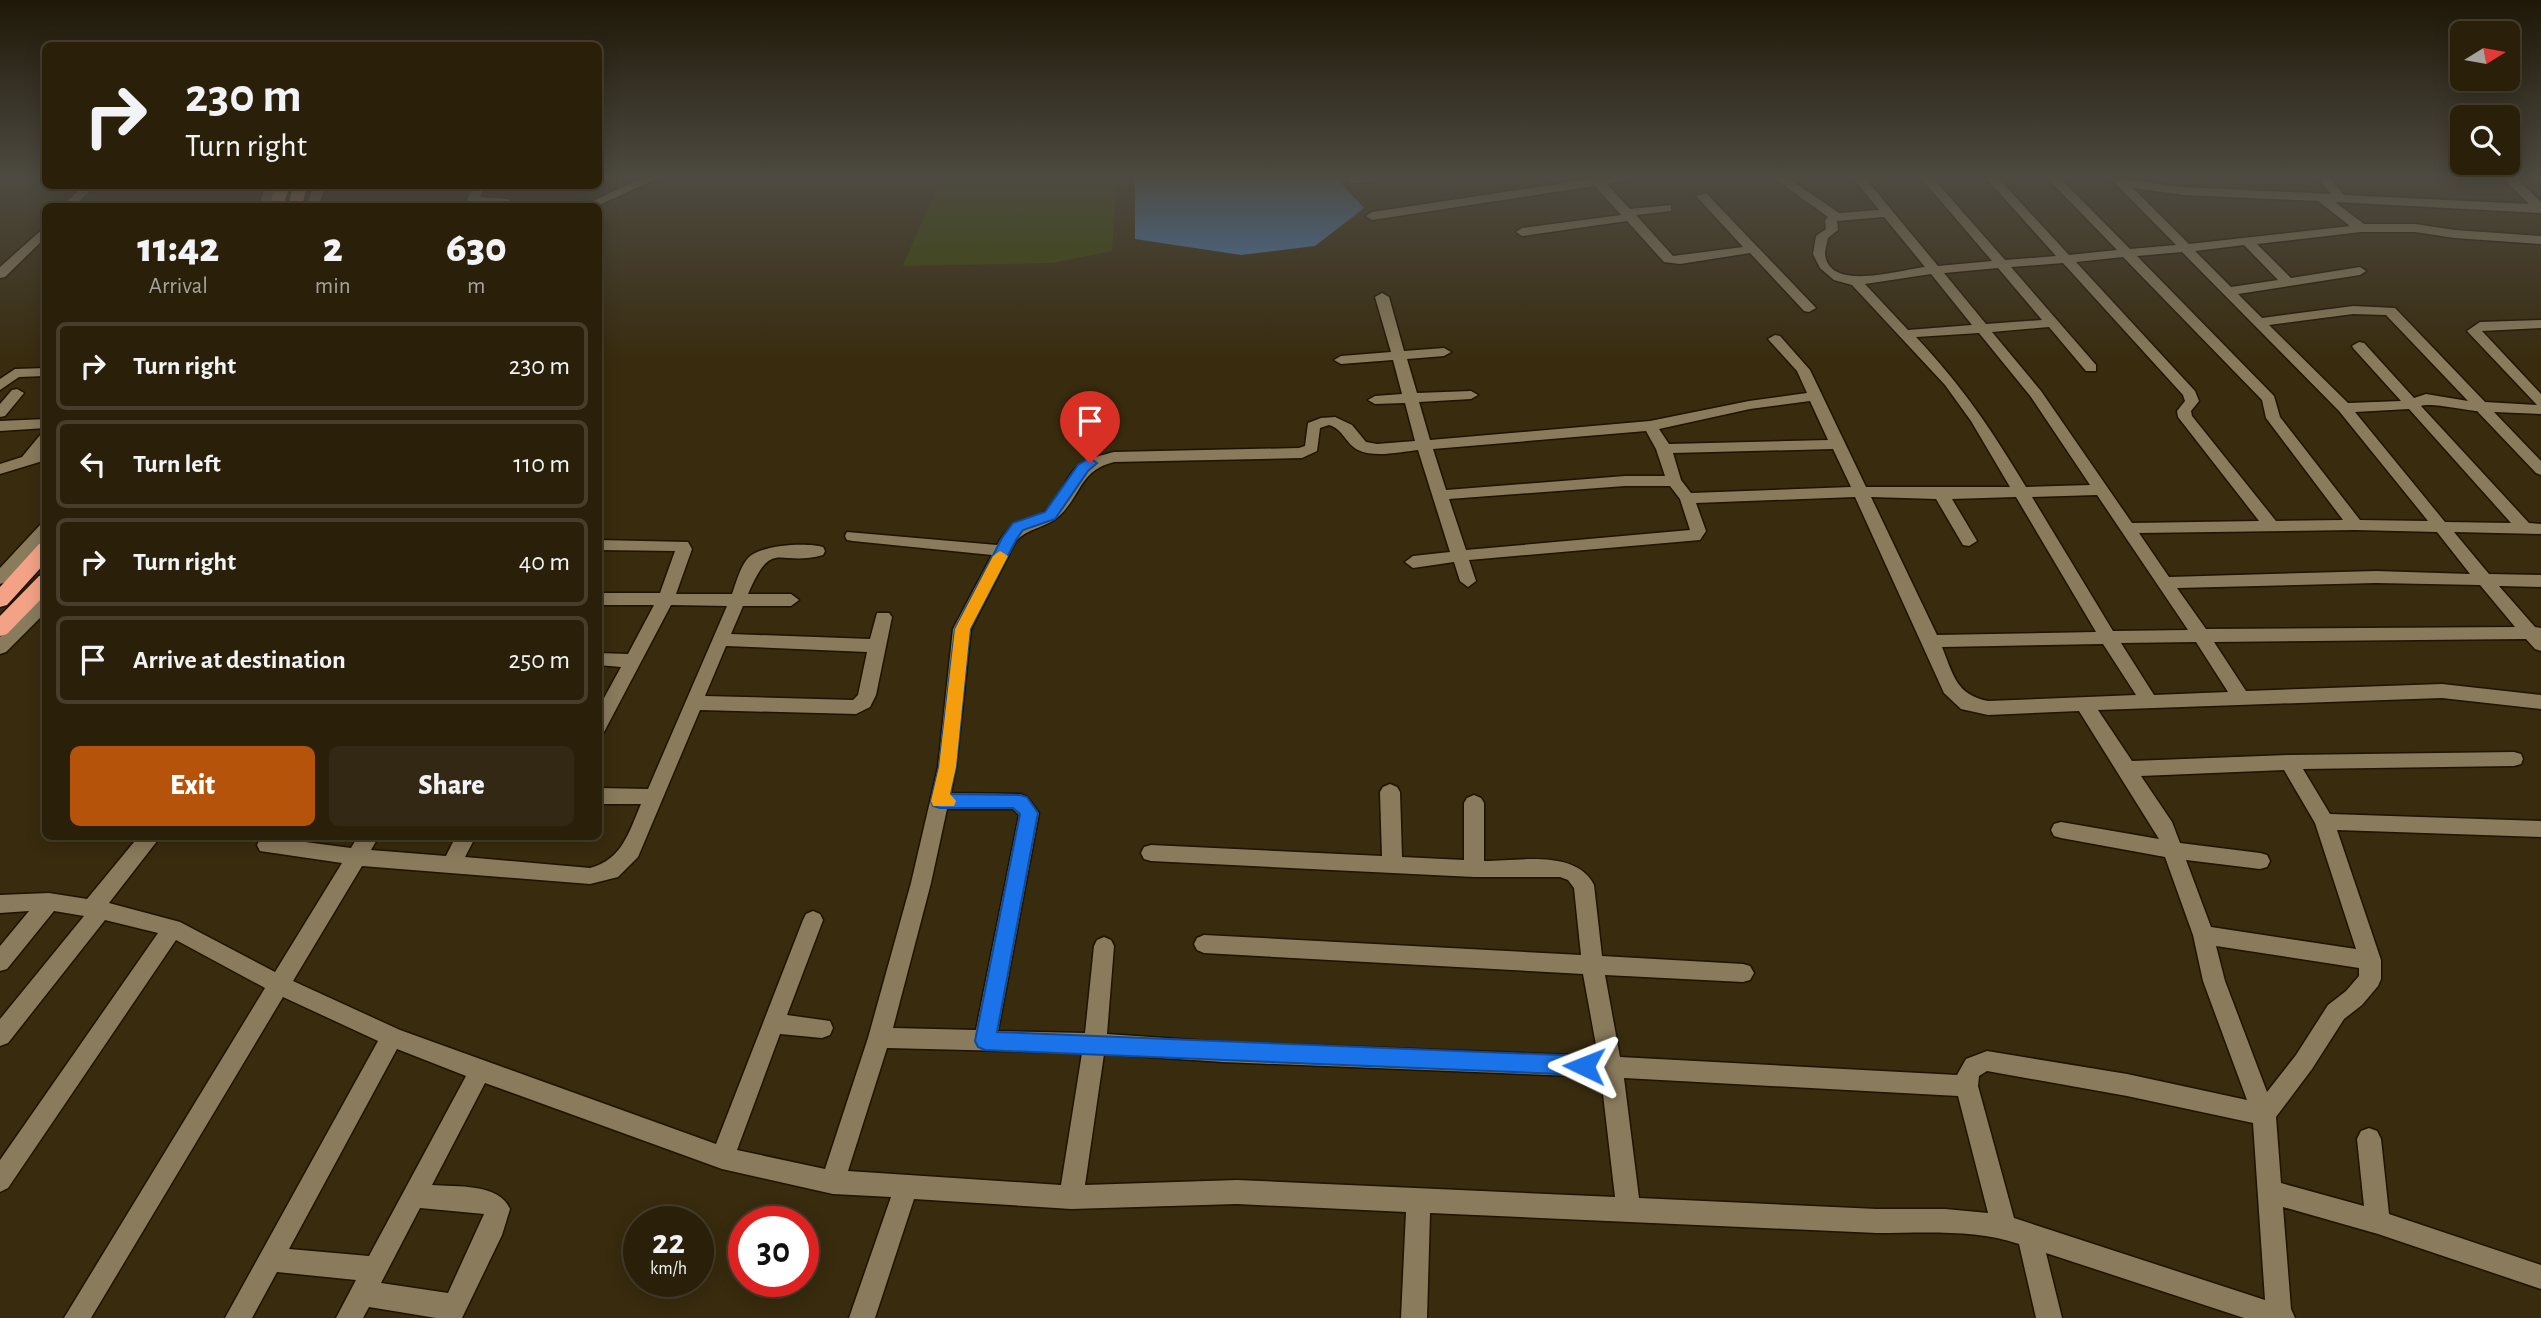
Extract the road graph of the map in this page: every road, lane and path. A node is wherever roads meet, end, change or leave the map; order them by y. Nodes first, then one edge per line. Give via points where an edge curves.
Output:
1 (36, 240) edge
2 (1650, 240) edge
3 (1743, 240) edge
4 (1821, 240) edge
5 (1909, 240) edge
6 (1979, 240) edge
7 (2046, 240) edge
8 (2112, 240) edge
9 (2179, 240) edge
10 (2268, 240) edge
11 (2248, 242) junction
12 (2188, 248) junction
13 (1752, 249) junction
14 (2126, 254) junction
15 (2063, 259) junction
16 (2000, 264) junction
17 (1935, 270) junction
18 (2360, 271) dead end
19 (0, 274) edge
20 (1856, 282) junction
21 (2288, 282) junction
22 (2230, 291) junction
23 (1382, 298) dead end
24 (1809, 309) dead end
25 (2261, 321) junction
26 (2051, 323) junction
27 (2541, 324) edge
28 (1981, 328) junction
29 (1907, 334) junction
30 (1775, 339) dead end
31 (2359, 346) dead end
32 (1444, 352) dead end
33 (1400, 356) junction
34 (1341, 359) dead end
35 (2091, 368) dead end
36 (42, 372) edge
37 (0, 386) edge
38 (17, 393) dead end
39 (1471, 395) dead end
40 (1815, 396) junction
41 (1412, 399) junction
42 (1375, 400) dead end
43 (2541, 402) edge
44 (2410, 405) junction
45 (2344, 408) junction
46 (2481, 408) junction
47 (2541, 410) edge
48 (0, 413) edge
49 (42, 423) edge
50 (0, 426) edge
51 (1650, 426) junction
52 (42, 442) edge
53 (1837, 444) junction
54 (1424, 445) junction
55 (1664, 449) junction
56 (42, 456) edge
57 (29, 460) junction
58 (1, 470) edge
59 (2541, 470) edge
60 (1674, 481) junction
61 (2101, 490) junction
62 (1858, 492) junction
63 (2021, 492) junction
64 (1941, 494) junction
65 (1442, 495) junction
66 (1687, 498) junction
67 (2355, 525) junction
68 (2272, 527) junction
69 (2127, 528) junction
70 (2441, 528) junction
71 (2533, 529) edge
72 (42, 533) edge
73 (853, 536) dead end
74 (1969, 541) dead end
75 (602, 545) edge
76 (817, 551) dead end
77 (1003, 551) junction
78 (42, 553) edge
79 (1460, 556) junction
80 (1413, 562) dead end
81 (0, 578) edge
82 (2482, 578) junction
83 (2541, 580) edge
84 (1468, 581) dead end
85 (2164, 583) junction
86 (42, 585) edge
87 (602, 599) edge
88 (666, 599) junction
89 (0, 600) edge
90 (739, 600) junction
91 (791, 600) dead end
92 (42, 605) edge
93 (883, 617) dead end
94 (0, 629) edge
95 (2201, 636) junction
96 (2537, 637) edge
97 (2109, 639) junction
98 (722, 640) junction
99 (1931, 641) junction
100 (877, 646) junction
101 (0, 648) edge
102 (602, 659) edge
103 (634, 660) junction
104 (2241, 698) junction
105 (2149, 701) junction
106 (2541, 702) edge
107 (695, 703) junction
108 (2084, 704) junction
109 (602, 720) edge
110 (2514, 759) dead end
111 (2289, 762) junction
112 (2126, 769) junction
113 (1390, 792) dead end
114 (602, 796) edge
115 (652, 797) junction
116 (940, 801) junction
117 (1474, 803) dead end
118 (2324, 821) junction
119 (2541, 829) edge
120 (2061, 830) dead end
121 (148, 840) edge
122 (367, 840) edge
123 (465, 840) edge
124 (267, 845) dead end
125 (2174, 850) junction
126 (1151, 853) dead end
127 (358, 857) junction
128 (2260, 861) dead end
129 (1392, 864) junction
130 (451, 866) junction
131 (1474, 869) junction
132 (49, 902) junction
133 (0, 904) edge
134 (97, 908) junction
135 (813, 920) dead end
136 (173, 928) junction
137 (2203, 935) junction
138 (1204, 944) dead end
139 (1104, 946) dead end
140 (2370, 960) junction
141 (0, 962) edge
142 (1592, 964) junction
143 (1742, 973) dead end
144 (281, 986) junction
145 (774, 1024) junction
146 (822, 1028) dead end
147 (0, 1036) edge
148 (392, 1037) junction
149 (879, 1038) junction
150 (985, 1041) junction
151 (1095, 1044) junction
152 (1611, 1067) junction
153 (480, 1071) junction
154 (1967, 1086) junction
155 (2264, 1114) junction
156 (2369, 1139) dead end
157 (722, 1158) junction
158 (0, 1180) edge
159 (833, 1182) junction
160 (907, 1185) junction
161 (2268, 1191) junction
162 (413, 1195) junction
163 (1071, 1197) junction
164 (1418, 1199) junction
165 (1629, 1210) junction
166 (2378, 1222) junction
167 (2004, 1227) junction
168 (2029, 1234) junction
169 (270, 1259) junction
170 (374, 1269) junction
171 (2541, 1278) edge
172 (362, 1293) junction
173 (452, 1312) edge
174 (77, 1318) edge
175 (238, 1318) edge
176 (349, 1318) edge
177 (862, 1318) edge
178 (1413, 1318) edge
179 (2049, 1318) edge
180 (2280, 1318) edge

1 - 19 street
2 - 13 street via 1673,260
3 - 13 street
4 - 20 street via 1819,254 1832,273
5 - 17 street
6 - 16 street
7 - 15 street
8 - 14 street
9 - 12 street
10 - 11 street
11 - 12 street
11 - 21 street
12 - 14 street
12 - 22 street
13 - 24 street
14 - 15 street
14 - 67 street via 2269,399 2273,418
15 - 16 street
15 - 68 street via 2190,394 2185,417
16 - 17 street
16 - 26 street
17 - 20 street
17 - 28 street
18 - 21 street
20 - 29 street
21 - 22 street
22 - 25 street
23 - 33 street
25 - 45 street
25 - 46 street via 2353,310 2390,311
26 - 28 street
26 - 35 street
27 - 43 street via 2474,331
28 - 29 street
28 - 61 street via 2036,394
29 - 63 street via 1978,420
30 - 40 street via 1802,370
31 - 44 street
32 - 33 street
33 - 34 street
33 - 41 street
36 - 37 street via 15,373
38 - 48 street
39 - 41 street
40 - 51 street
40 - 53 street
41 - 42 street
41 - 54 street
44 - 45 street
44 - 46 street via 2426,398
44 - 71 street
45 - 70 street
46 - 47 street
46 - 59 street
49 - 50 street
51 - 54 street
51 - 55 street
52 - 57 street
53 - 55 street
53 - 62 street
54 - 65 street
54 - 77 street via 1367,448 1347,427 1327,421 1312,426 1312,448 1302,453 1098,460 1083,468 1050,516 1018,526
55 - 60 street
56 - 57 street
57 - 58 street
60 - 65 street
60 - 66 street
61 - 63 street
61 - 69 street
62 - 64 street
62 - 66 street
62 - 99 street
63 - 64 street
63 - 97 street
64 - 74 street
65 - 79 street
66 - 79 street via 1698,531 1694,536
67 - 68 street
67 - 70 street
68 - 69 street
69 - 85 street
70 - 71 street
70 - 82 street
72 - 81 street
73 - 77 street
75 - 88 street via 684,547
76 - 90 street via 757,558
77 - 116 street via 962,629
78 - 89 highway
79 - 80 street
79 - 84 street
82 - 83 street
82 - 85 street
82 - 96 street
85 - 95 street
86 - 94 highway
87 - 88 street
88 - 90 street
88 - 103 street
90 - 91 street
90 - 98 street
92 - 101 street
93 - 100 street
95 - 96 street via 2389,632
95 - 97 street
95 - 104 street
97 - 99 street
97 - 105 street
98 - 100 street
98 - 107 street
99 - 108 street via 1950,688 1968,704 1988,708
100 - 107 street via 867,695 856,708
102 - 103 street
103 - 109 street
104 - 105 street
104 - 106 street via 2442,691
105 - 108 street
107 - 115 street
108 - 112 street
110 - 111 street
111 - 112 street
111 - 118 street
112 - 125 street via 2158,814
113 - 129 street
114 - 115 street
115 - 130 street via 631,851 611,871 590,876
116 - 149 street
116 - 150 street via 1013,801 1029,813
117 - 131 street
118 - 119 street
118 - 140 street
120 - 125 street
121 - 134 street
122 - 127 street
123 - 130 street
124 - 127 street
125 - 128 street
125 - 137 street
126 - 129 street
127 - 130 street
127 - 144 street
129 - 131 street
131 - 142 street via 1560,869 1576,874 1584,885
132 - 133 street
132 - 134 street
132 - 141 street
134 - 136 street
134 - 147 street
135 - 145 street
136 - 144 street
136 - 158 street
137 - 140 street
137 - 155 street via 2214,981
138 - 142 street
139 - 151 street
140 - 155 street via 2366,985 2336,1012
142 - 143 street
142 - 152 street
144 - 148 street
144 - 174 street
145 - 146 street
145 - 157 street
148 - 153 street
148 - 169 street
149 - 150 street
149 - 159 street
150 - 151 street
151 - 152 street
151 - 163 street
152 - 154 street
152 - 165 street
153 - 157 street
153 - 162 street
154 - 155 street via 1967,1072 1987,1061
154 - 167 street
155 - 161 street
156 - 166 street
157 - 159 street
159 - 160 street
160 - 163 street
160 - 177 street
161 - 166 street
161 - 180 street
162 - 170 street
162 - 173 street via 487,1202 498,1209
163 - 164 street via 1237,1192
164 - 165 street
164 - 178 street
165 - 167 street
166 - 171 street
167 - 168 street
168 - 179 street
168 - 180 street
169 - 170 street
169 - 175 street
170 - 172 street
172 - 173 street
172 - 176 street

